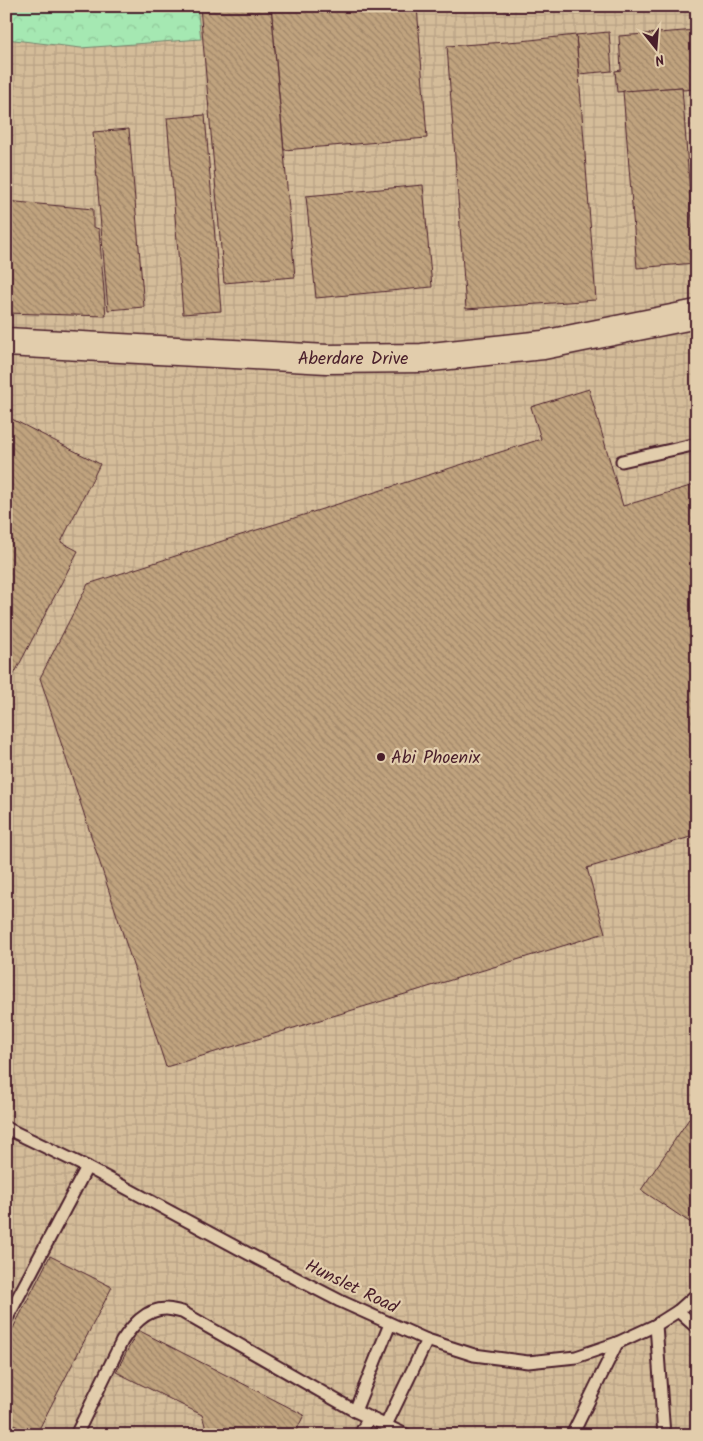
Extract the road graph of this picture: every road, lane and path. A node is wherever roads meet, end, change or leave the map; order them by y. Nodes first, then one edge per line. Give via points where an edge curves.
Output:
1 (697, 314) edge
2 (6, 342) edge
3 (697, 444) edge
4 (622, 461) dead end
5 (6, 1128) edge
6 (87, 1167) junction
7 (697, 1294) edge
8 (678, 1311) junction
9 (6, 1320) edge
10 (390, 1324) junction
11 (656, 1324) junction
12 (697, 1328) edge
13 (427, 1340) junction
14 (617, 1343) junction
15 (355, 1411) junction
16 (369, 1418) junction
17 (386, 1425) junction
18 (76, 1435) edge
19 (360, 1435) edge
20 (406, 1435) edge
21 (572, 1435) edge
22 (664, 1435) edge

1 - 2 street, Aberdare Drive via 542,345 422,358 327,360
3 - 4 lane
5 - 6 lane, Hunslet Road
6 - 9 lane
6 - 10 lane, Hunslet Road via 247,1254
7 - 8 lane, Hunslet Road
8 - 11 lane, Hunslet Road
8 - 12 lane
10 - 13 lane, Hunslet Road
10 - 15 lane
11 - 14 lane, Hunslet Road
11 - 22 lane
13 - 14 lane, Hunslet Road via 474,1356 528,1362 576,1357
13 - 17 lane
14 - 21 lane
15 - 16 lane
15 - 18 lane via 182,1312 165,1309 139,1319 129,1330
16 - 17 lane
16 - 19 lane
17 - 20 lane

